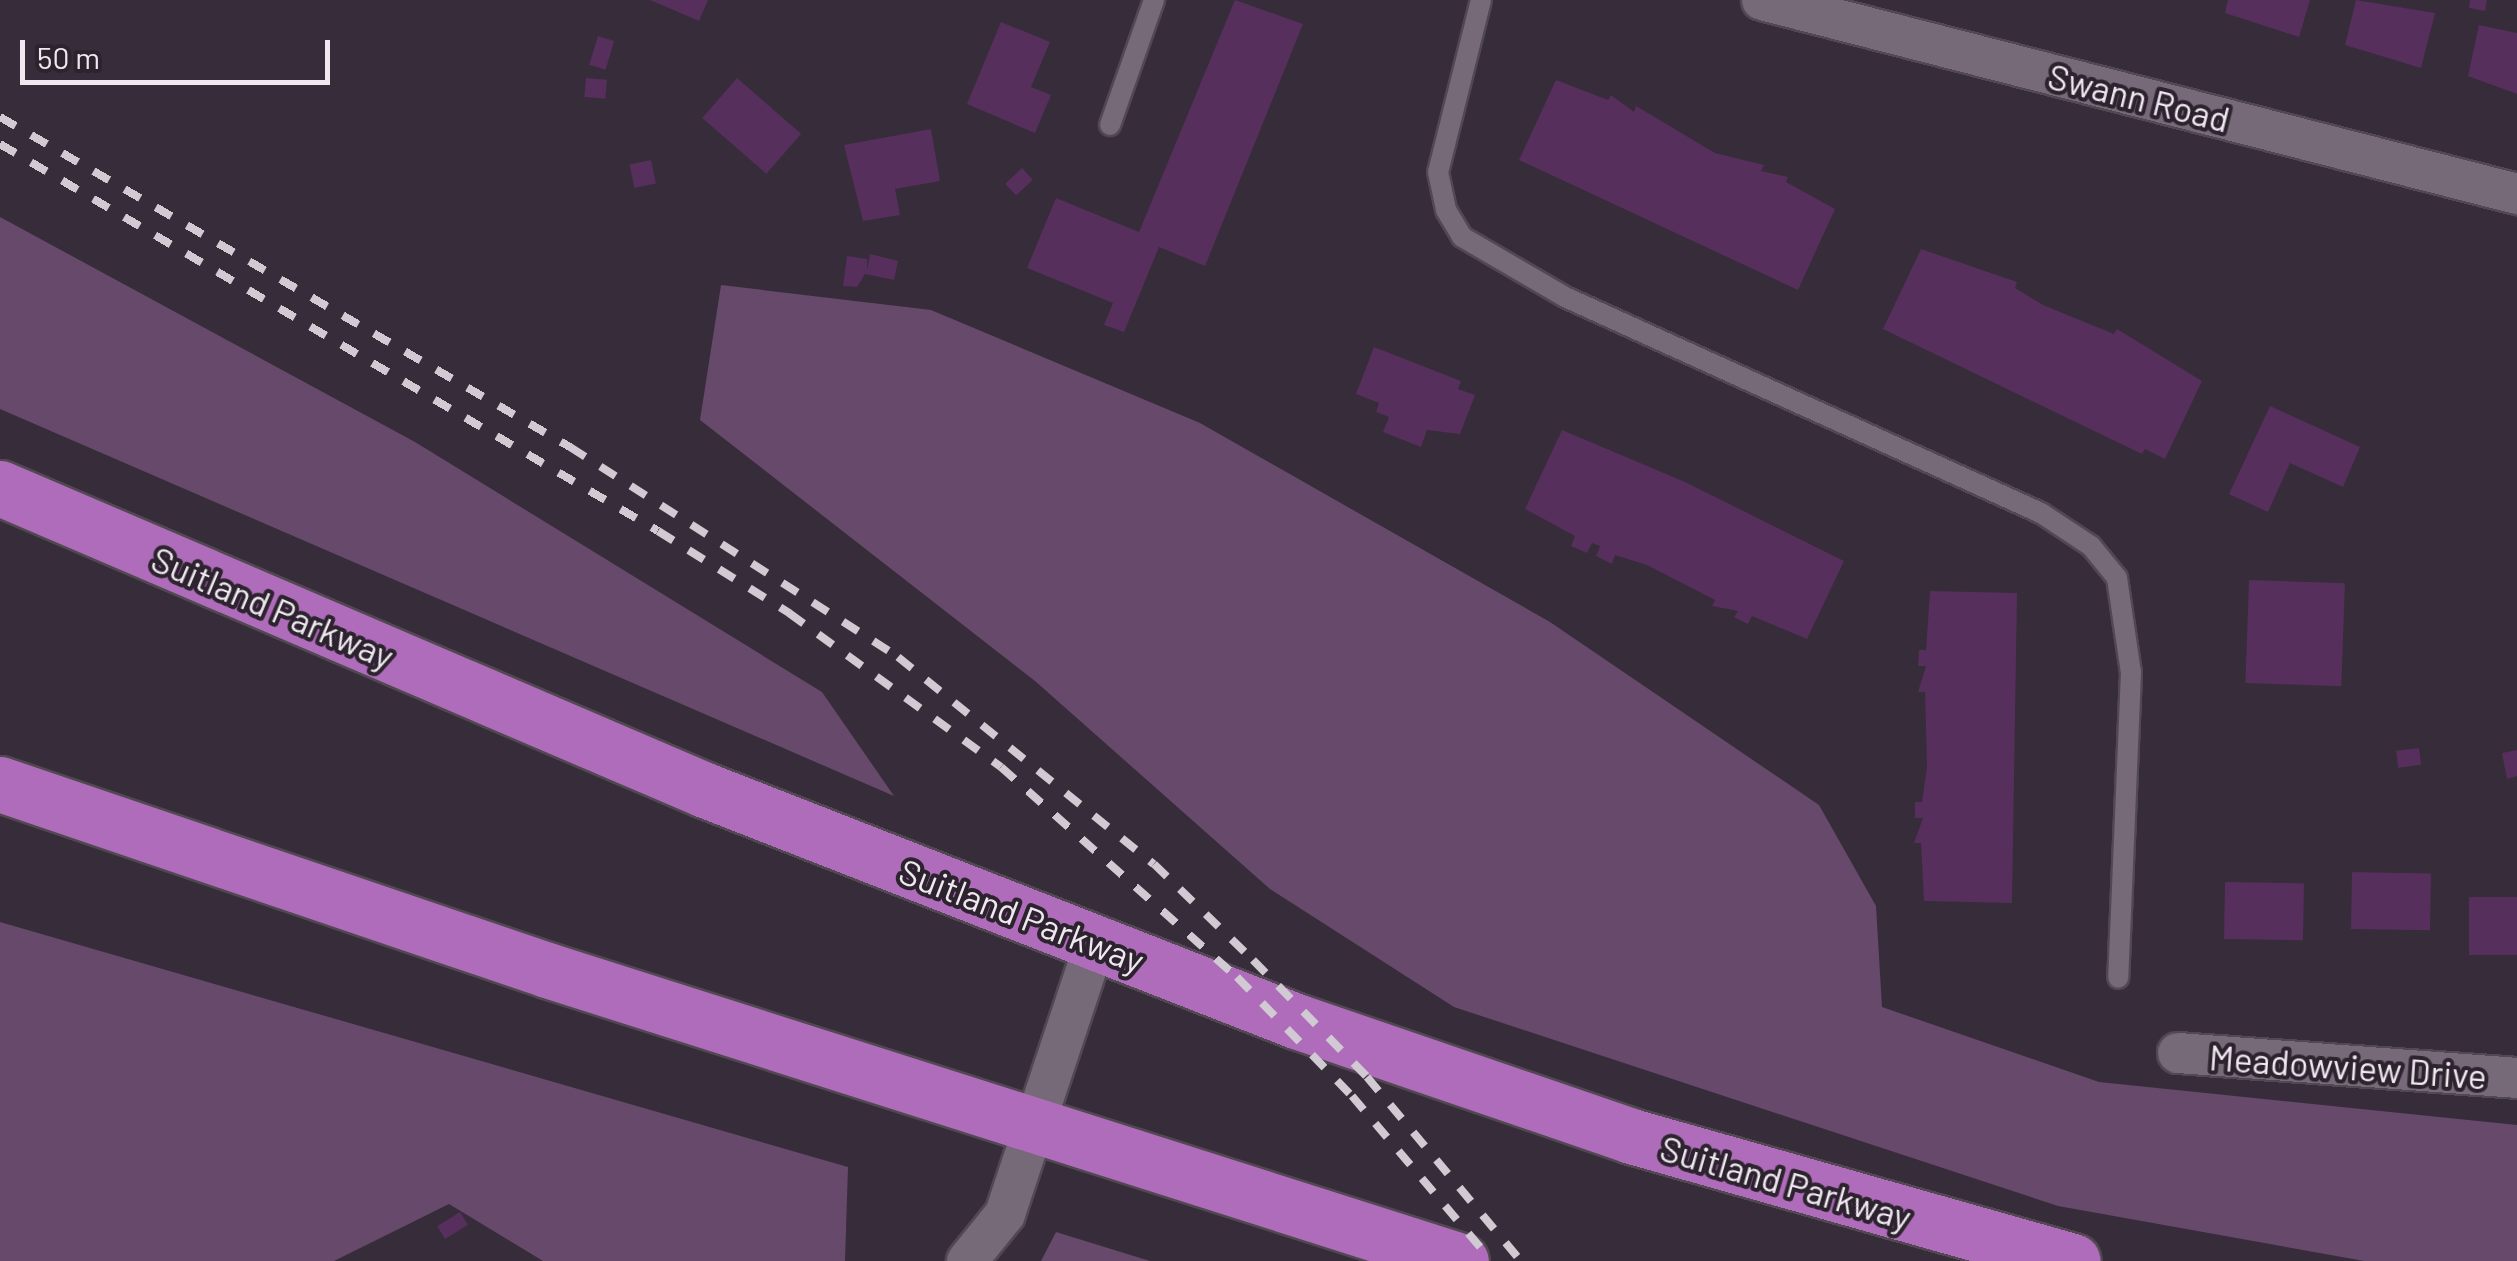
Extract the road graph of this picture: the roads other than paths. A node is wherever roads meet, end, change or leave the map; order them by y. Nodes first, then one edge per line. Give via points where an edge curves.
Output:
1 (1154, 0) edge
2 (1481, 0) edge
3 (1762, 0) edge
4 (1110, 125) dead end
5 (2517, 194) edge
6 (0, 488) edge
7 (0, 784) edge
8 (1095, 943) junction
9 (2118, 978) dead end
10 (2178, 1053) dead end
11 (2517, 1078) edge
12 (1032, 1128) junction
13 (967, 1261) edge
14 (1461, 1261) edge
15 (2073, 1261) edge

1 - 4 lane
2 - 9 lane via 1438,172 1446,210 1462,237 1566,297 2042,513 2091,546 2118,578 2131,673
3 - 5 street, Swann Road
6 - 8 highway, Suitland Parkway via 453,685
7 - 12 highway
8 - 12 street
8 - 15 highway, Suitland Parkway via 1597,1125
10 - 11 street, Meadowview Drive
12 - 13 street via 1005,1214
12 - 14 highway

